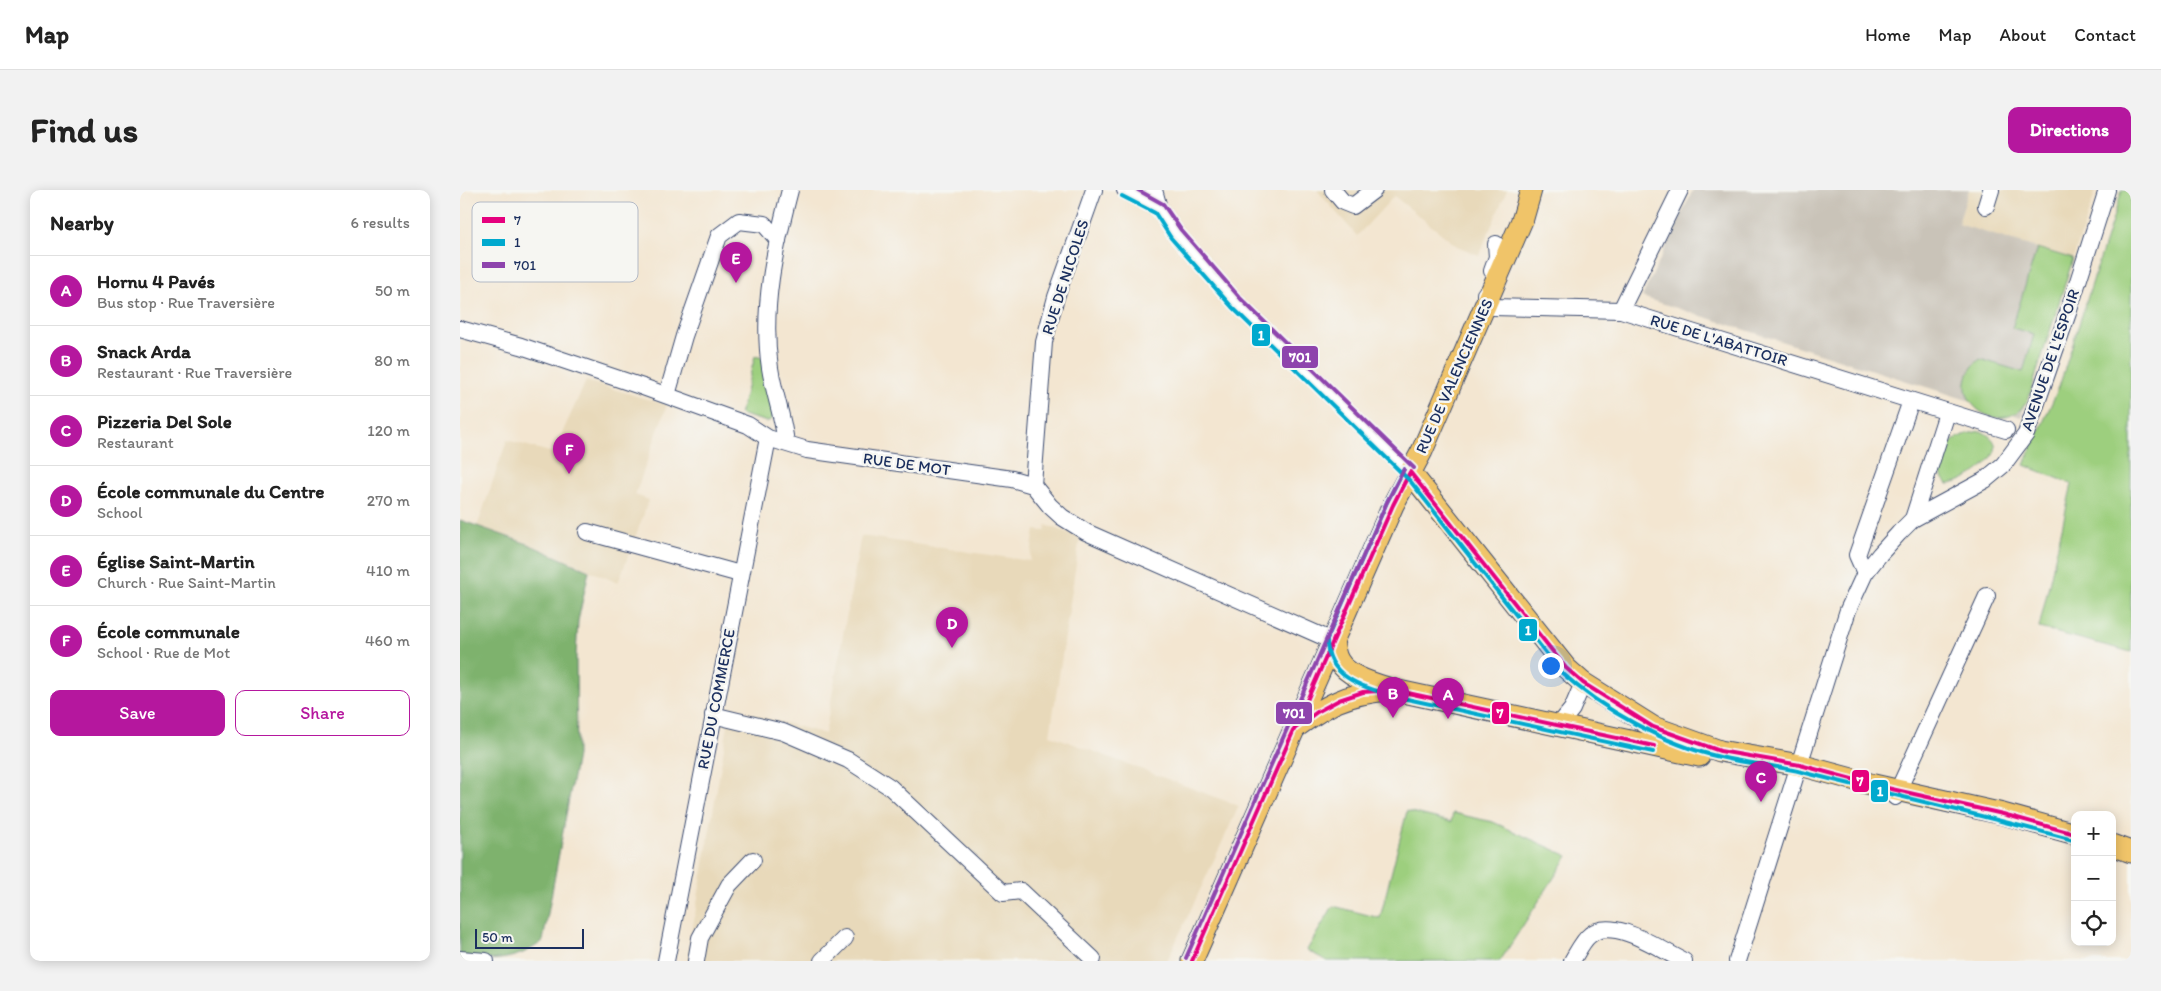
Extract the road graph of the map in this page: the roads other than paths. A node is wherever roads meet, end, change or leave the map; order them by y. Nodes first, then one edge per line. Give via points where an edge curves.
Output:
1 (790, 190) edge
2 (1094, 190) edge
3 (1125, 190) edge
4 (1154, 190) edge
5 (1333, 190) edge
6 (1374, 190) edge
7 (1525, 190) edge
8 (1531, 190) edge
9 (1680, 190) edge
10 (1991, 190) edge
11 (2107, 190) edge
12 (1986, 206) dead end
13 (1160, 208) junction
14 (778, 240) junction
15 (1496, 244) junction
16 (1485, 305) junction
17 (1621, 310) junction
18 (460, 329) edge
19 (667, 396) junction
20 (1911, 401) junction
21 (1947, 413) junction
22 (2006, 430) dead end
23 (768, 438) junction
24 (786, 443) junction
25 (1410, 472) junction
26 (1033, 485) junction
27 (1914, 519) junction
28 (587, 532) dead end
29 (1866, 573) junction
30 (740, 574) junction
31 (1987, 596) dead end
32 (1333, 641) junction
33 (1583, 683) junction
34 (1394, 690) junction
35 (713, 715) junction
36 (1558, 725) junction
37 (1293, 730) junction
38 (1798, 771) junction
39 (1897, 793) junction
40 (2071, 833) edge
41 (2071, 842) edge
42 (2116, 846) edge
43 (2131, 852) edge
44 (2115, 856) edge
45 (753, 860) dead end
46 (2131, 862) edge
47 (845, 938) dead end
48 (460, 959) edge
49 (1094, 959) dead end
50 (486, 961) edge
51 (666, 961) edge
52 (696, 961) edge
53 (822, 961) edge
54 (1192, 961) edge
55 (1572, 961) edge
56 (1684, 961) edge
57 (1736, 961) edge

1 - 14 street
2 - 26 street, RUE DE NICOLES via 1056,297 1044,342
3 - 13 street
4 - 13 street
5 - 6 street via 1353,206
7 - 15 main road, RUE DE VALENCIENNES
8 - 16 main road, RUE DE VALENCIENNES via 1523,218
9 - 17 street
10 - 12 street
11 - 27 street, AVENUE DE L'ESPOIR via 2026,434 1989,486
13 - 25 street via 1176,234 1236,304
14 - 19 street via 764,224 739,221 719,236
14 - 24 street via 773,255 768,305 770,368
15 - 16 street via 1497,257 1484,291
15 - 25 main road, RUE DE VALENCIENNES via 1411,442
16 - 17 street, RUE DE L'ABATTOIR
16 - 25 main road, RUE DE VALENCIENNES
17 - 20 street, RUE DE L'ABATTOIR
18 - 19 street, RUE DE MOT via 521,346
19 - 23 street, RUE DE MOT via 748,425
20 - 21 street, RUE DE L'ABATTOIR
20 - 29 street via 1857,556
21 - 22 street, RUE DE L'ABATTOIR
21 - 27 street
23 - 24 street, RUE DE MOT
23 - 30 street, RUE DU COMMERCE
24 - 26 street, RUE DE MOT via 807,450 1012,479
25 - 32 main road
25 - 33 main road via 1566,668
26 - 32 street via 1062,517 1086,532
27 - 29 street, AVENUE DE L'ESPOIR
28 - 30 street
29 - 38 street, AVENUE DE L'ESPOIR via 1848,610
30 - 35 street, RUE DU COMMERCE
31 - 39 street
32 - 34 main road via 1338,661 1348,671
32 - 37 main road
33 - 36 street via 1572,709
33 - 38 main road via 1653,727 1720,751
34 - 36 main road
34 - 37 main road via 1363,692 1339,700
35 - 49 street via 783,732 848,760 890,788 1003,893 1021,891
35 - 51 street, RUE DU COMMERCE
36 - 38 main road via 1706,757
37 - 54 main road
38 - 39 main road
38 - 57 street, AVENUE DE L'ESPOIR
39 - 40 main road via 2003,814
39 - 41 main road
42 - 43 main road
44 - 46 main road
45 - 52 street via 728,885 700,938
47 - 53 street
48 - 50 street
55 - 56 street via 1589,935 1605,928 1621,930

